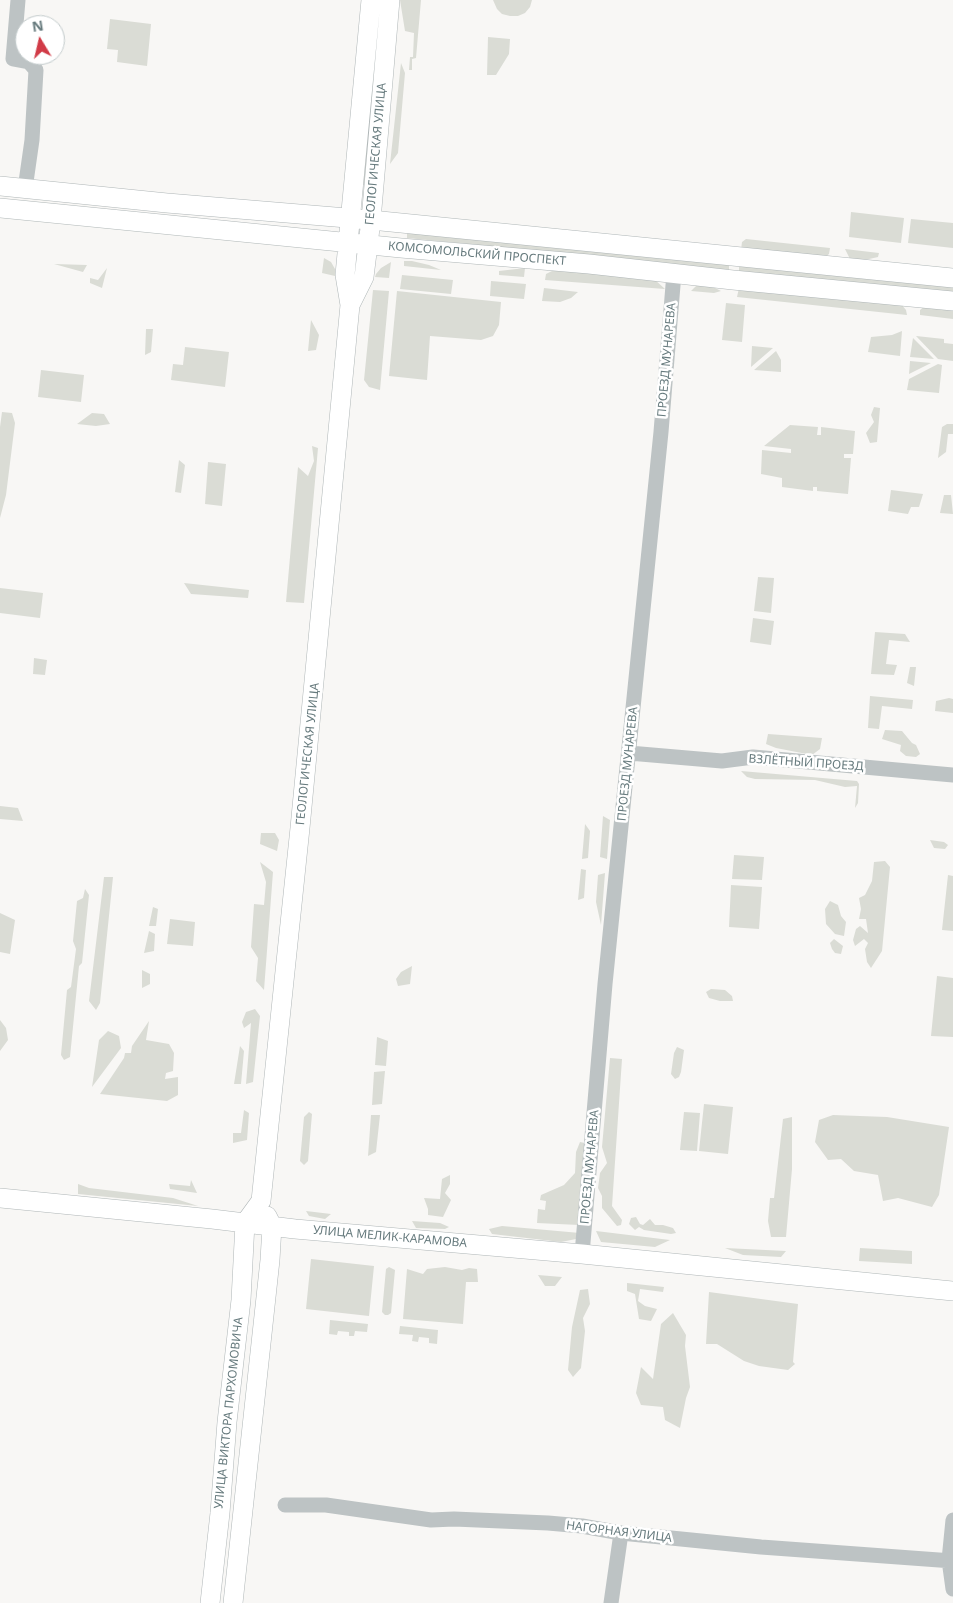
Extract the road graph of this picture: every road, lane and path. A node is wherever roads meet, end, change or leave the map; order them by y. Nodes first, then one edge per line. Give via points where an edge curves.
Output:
1 (18, 0) edge
2 (371, 0) edge
3 (390, 0) edge
4 (0, 186) edge
5 (25, 189) junction
6 (0, 208) edge
7 (350, 218) junction
8 (371, 220) junction
9 (348, 242) junction
10 (368, 244) junction
11 (674, 273) junction
12 (953, 278) edge
13 (953, 301) edge
14 (350, 305) junction
15 (629, 753) junction
16 (953, 775) edge
17 (0, 1198) edge
18 (261, 1201) junction
19 (245, 1223) junction
20 (272, 1226) junction
21 (582, 1254) junction
22 (953, 1292) edge
23 (285, 1505) dead end
24 (953, 1520) edge
25 (621, 1534) junction
26 (951, 1560) edge
27 (953, 1589) edge
28 (210, 1598) edge
29 (233, 1600) edge
30 (611, 1603) edge

1 - 5 street via 13,58 29,62 36,70
2 - 7 main road, ГЕОЛОГИЧЕСКАЯ УЛИЦА
3 - 8 main road, ГЕОЛОГИЧЕСКАЯ УЛИЦА
4 - 5 main road, КОМСОМОЛЬСКИЙ ПРОСПЕКТ
5 - 7 main road, КОМСОМОЛЬСКИЙ ПРОСПЕКТ
6 - 9 main road, КОМСОМОЛЬСКИЙ ПРОСПЕКТ
7 - 8 main road, КОМСОМОЛЬСКИЙ ПРОСПЕКТ
7 - 9 main road, ГЕОЛОГИЧЕСКАЯ УЛИЦА
8 - 10 main road, ГЕОЛОГИЧЕСКАЯ УЛИЦА
8 - 12 main road, КОМСОМОЛЬСКИЙ ПРОСПЕКТ
9 - 10 main road, КОМСОМОЛЬСКИЙ ПРОСПЕКТ
9 - 14 main road, ГЕОЛОГИЧЕСКАЯ УЛИЦА via 345,275
10 - 11 main road, КОМСОМОЛЬСКИЙ ПРОСПЕКТ
10 - 14 main road, ГЕОЛОГИЧЕСКАЯ УЛИЦА via 362,282
11 - 13 main road, КОМСОМОЛЬСКИЙ ПРОСПЕКТ
11 - 15 street, ПРОЕЗД МУНАРЕВА
14 - 18 main road, ГЕОЛОГИЧЕСКАЯ УЛИЦА via 305,785
15 - 16 street, ВЗЛЁТНЫЙ ПРОЕЗД via 722,761 753,756
15 - 21 street, ПРОЕЗД МУНАРЕВА
17 - 19 main road, УЛИЦА МЕЛИК-КАРАМОВА
18 - 19 main road, ГЕОЛОГИЧЕСКАЯ УЛИЦА
18 - 20 main road, ГЕОЛОГИЧЕСКАЯ УЛИЦА
19 - 20 main road, УЛИЦА МЕЛИК-КАРАМОВА
19 - 28 main road, УЛИЦА ВИКТОРА ПАРХОМОВИЧА via 241,1300
20 - 21 main road, УЛИЦА МЕЛИК-КАРАМОВА
20 - 29 main road, УЛИЦА ВИКТОРА ПАРХОМОВИЧА
21 - 22 main road, УЛИЦА МЕЛИК-КАРАМОВА
23 - 25 street, НАГОРНАЯ УЛИЦА via 326,1505 431,1520 574,1526
24 - 26 street
25 - 26 street, НАГОРНАЯ УЛИЦА
25 - 30 street
26 - 27 street
28 - 29 main road

